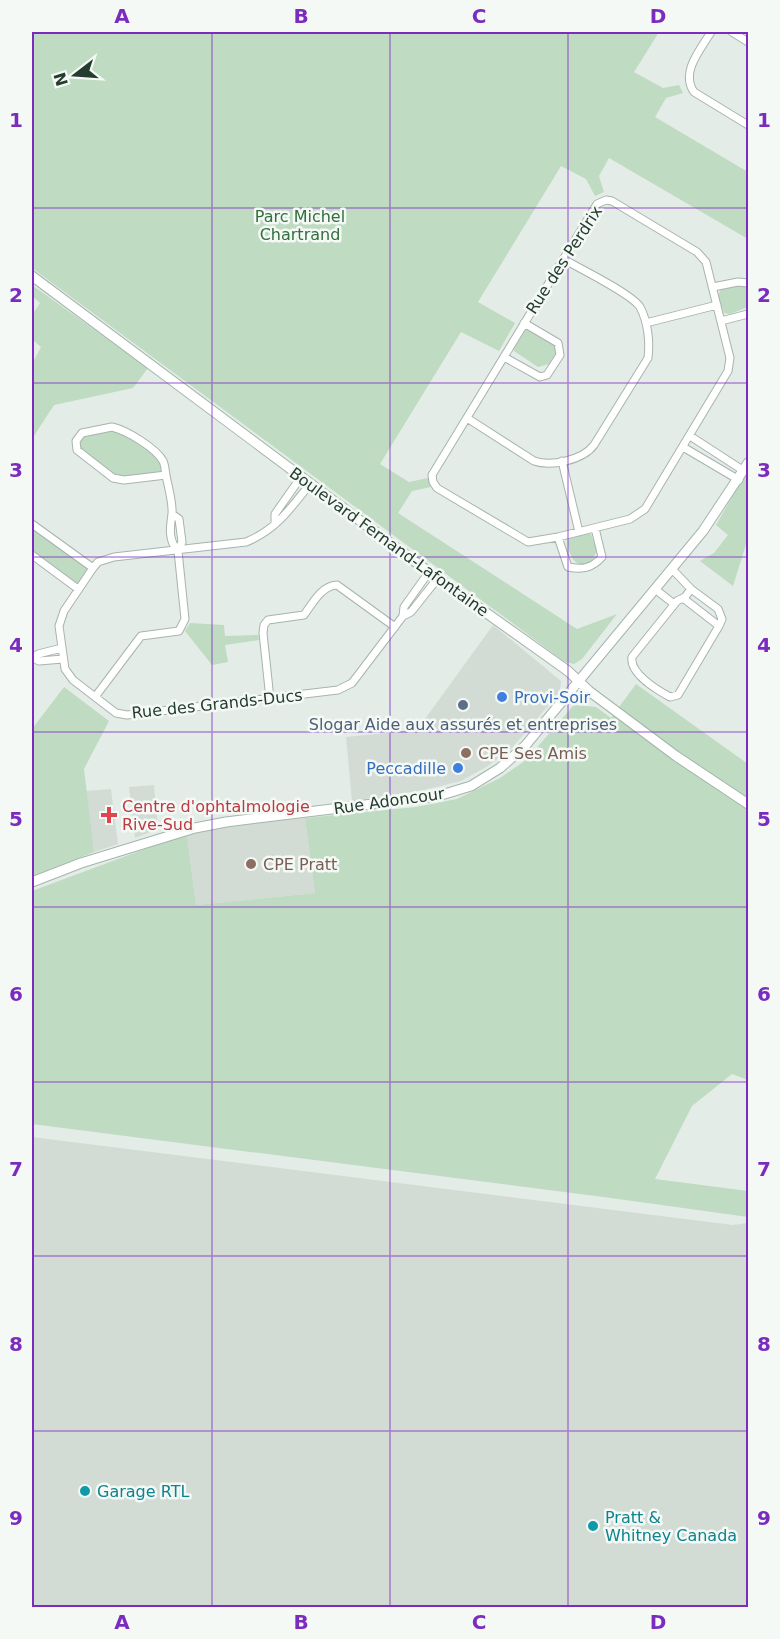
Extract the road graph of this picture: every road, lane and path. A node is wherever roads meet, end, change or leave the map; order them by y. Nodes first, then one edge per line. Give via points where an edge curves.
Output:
1 (711, 32) edge
2 (732, 32) edge
3 (748, 42) edge
4 (748, 125) edge
5 (563, 260) junction
6 (32, 276) edge
7 (748, 283) edge
8 (713, 287) junction
9 (717, 305) junction
10 (748, 314) edge
11 (722, 321) junction
12 (524, 323) junction
13 (646, 323) junction
14 (504, 357) junction
15 (467, 417) junction
16 (690, 436) junction
17 (683, 447) junction
18 (562, 461) junction
19 (746, 467) edge
20 (166, 475) junction
21 (301, 477) junction
22 (739, 480) junction
23 (310, 484) junction
24 (32, 524) edge
25 (275, 524) junction
26 (595, 528) junction
27 (579, 532) junction
28 (558, 537) junction
29 (178, 551) junction
30 (32, 555) edge
31 (93, 568) junction
32 (672, 569) junction
33 (429, 572) junction
34 (438, 578) junction
35 (78, 589) junction
36 (655, 589) junction
37 (691, 590) junction
38 (683, 598) junction
39 (674, 604) junction
40 (403, 616) junction
41 (719, 626) junction
42 (395, 627) junction
43 (62, 648) junction
44 (32, 659) edge
45 (63, 659) junction
46 (579, 681) junction
47 (95, 697) junction
48 (270, 699) junction
49 (748, 804) edge
50 (32, 882) edge

1 - 4 street via 691,65 689,86
2 - 3 street
5 - 8 street, Rue des Perdrix via 597,204 612,201 697,252 706,262
5 - 12 street, Rue des Perdrix
5 - 13 street via 628,296 639,305
6 - 21 street, Boulevard Fernand-Lafontaine
7 - 8 street
8 - 9 street, Rue des Perdrix
9 - 11 street, Rue des Perdrix
9 - 13 street
10 - 11 street
11 - 16 street, Rue des Perdrix via 730,358 728,371
12 - 14 street, Rue des Perdrix
12 - 14 street, Rue des Perdrix via 558,342 560,355 547,375 540,377
13 - 18 street via 648,358 590,450
14 - 15 street, Rue des Perdrix
15 - 18 street via 534,461
15 - 28 street, Rue des Perdrix via 432,475 437,488 524,541 535,543
16 - 17 street, Rue des Perdrix
16 - 19 street
17 - 22 street
17 - 26 street, Rue des Perdrix via 645,509 638,515
18 - 27 street
19 - 22 street, Rue Adoncour
20 - 20 street via 159,455 123,429 112,427 82,433 76,441 77,450 113,478
20 - 29 street via 172,514 179,519 182,542
21 - 23 street, Boulevard Fernand-Lafontaine
21 - 25 street via 276,514
22 - 32 street, Rue Adoncour
23 - 25 street
23 - 33 street, Boulevard Fernand-Lafontaine
24 - 31 street
25 - 29 street via 263,535 246,542
26 - 27 street, Rue des Perdrix
26 - 28 street via 602,557 594,566 579,570 568,567
27 - 28 street, Rue des Perdrix
29 - 31 street via 114,557
29 - 47 street via 185,619 179,631 141,636
30 - 35 street
31 - 35 street, Rue des Grands-Ducs
32 - 36 street, Rue Adoncour
32 - 37 street
33 - 34 street, Boulevard Fernand-Lafontaine
33 - 40 street, Rue des Grands-Ducs via 404,607
34 - 40 street, Rue des Grands-Ducs via 411,612
34 - 46 street, Boulevard Fernand-Lafontaine
35 - 43 street, Rue des Grands-Ducs via 59,626
36 - 39 street
36 - 46 street, Rue Adoncour
37 - 38 street
37 - 41 street via 720,611
38 - 39 street
38 - 41 street
39 - 41 street via 634,652 631,662 637,673 668,696 678,694
40 - 42 street, Rue des Grands-Ducs
42 - 48 street, Rue des Grands-Ducs via 344,689
42 - 48 street via 337,585 324,590 304,615 268,620 263,633
43 - 44 street
43 - 45 street, Rue des Grands-Ducs
44 - 45 street
45 - 47 street, Rue des Grands-Ducs via 73,680
46 - 49 street, Boulevard Fernand-Lafontaine via 676,756
46 - 50 street, Rue Adoncour via 525,746 471,786 438,796 195,828
47 - 48 street, Rue des Grands-Ducs via 116,713 127,715

